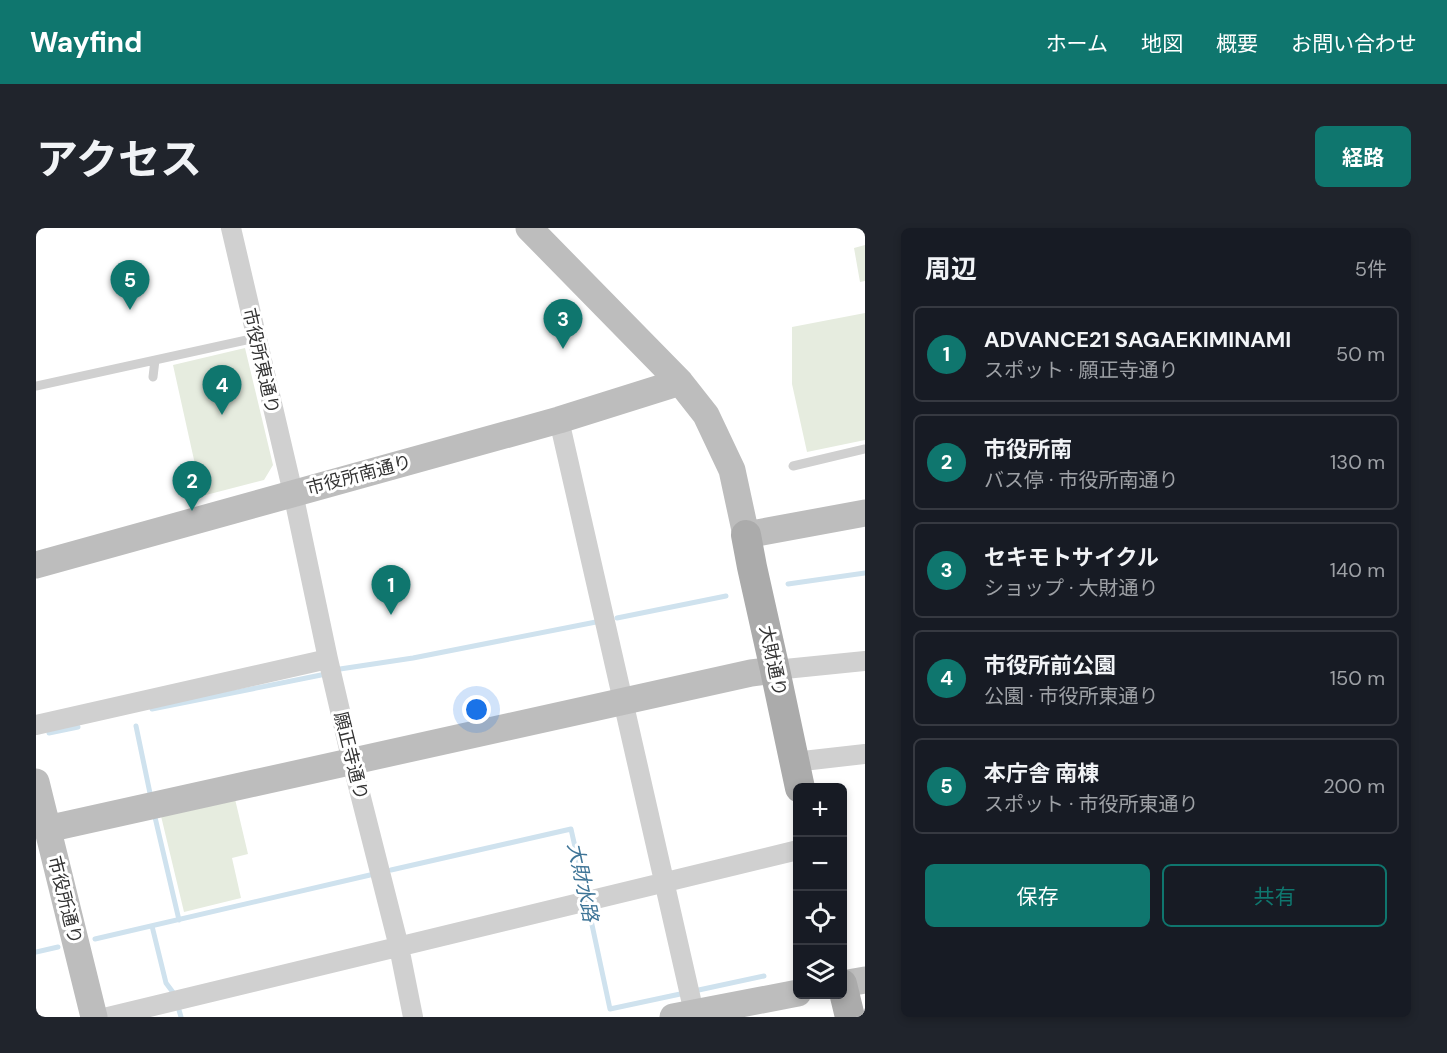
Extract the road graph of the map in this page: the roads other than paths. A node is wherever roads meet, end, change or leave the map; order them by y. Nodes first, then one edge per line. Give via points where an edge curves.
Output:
1 (231, 228) edge
2 (529, 228) edge
3 (256, 338) junction
4 (155, 360) junction
5 (153, 377) dead end
6 (680, 382) junction
7 (36, 386) edge
8 (559, 420) junction
9 (865, 449) edge
10 (794, 466) dead end
11 (293, 493) junction
12 (865, 513) edge
13 (746, 536) junction
14 (36, 565) edge
15 (328, 659) junction
16 (865, 661) edge
17 (775, 670) junction
18 (624, 701) junction
19 (36, 725) edge
20 (865, 754) edge
21 (352, 762) junction
22 (797, 775) edge
23 (36, 782) edge
24 (41, 831) edge
25 (793, 851) edge
26 (663, 884) junction
27 (399, 947) junction
28 (865, 980) edge
29 (847, 983) edge
30 (793, 994) edge
31 (846, 999) edge
32 (688, 1012) edge
33 (94, 1017) edge
34 (108, 1017) edge
35 (414, 1017) edge
36 (850, 1017) edge

1 - 3 street, 市役所東通り
2 - 6 street
3 - 4 lane
3 - 11 street, 市役所東通り
4 - 5 lane
4 - 7 lane
6 - 8 street, 市役所南通り
6 - 13 street via 706,415 732,470
8 - 11 street, 市役所南通り
8 - 18 street
9 - 10 lane
11 - 14 street, 市役所南通り
11 - 15 street, 願正寺通り
12 - 13 street
13 - 17 main road, 大財通り
15 - 19 street
15 - 21 street, 願正寺通り
16 - 17 street
17 - 18 street
17 - 22 main road, 大財通り
18 - 21 street
18 - 26 street
20 - 22 street
21 - 24 street
21 - 27 street, 願正寺通り
23 - 24 street, 市役所通り
24 - 33 street, 市役所通り
25 - 26 street
26 - 27 street
26 - 32 street via 686,981
27 - 34 street
27 - 35 street, 願正寺通り
28 - 29 street
30 - 32 street
31 - 36 main road

